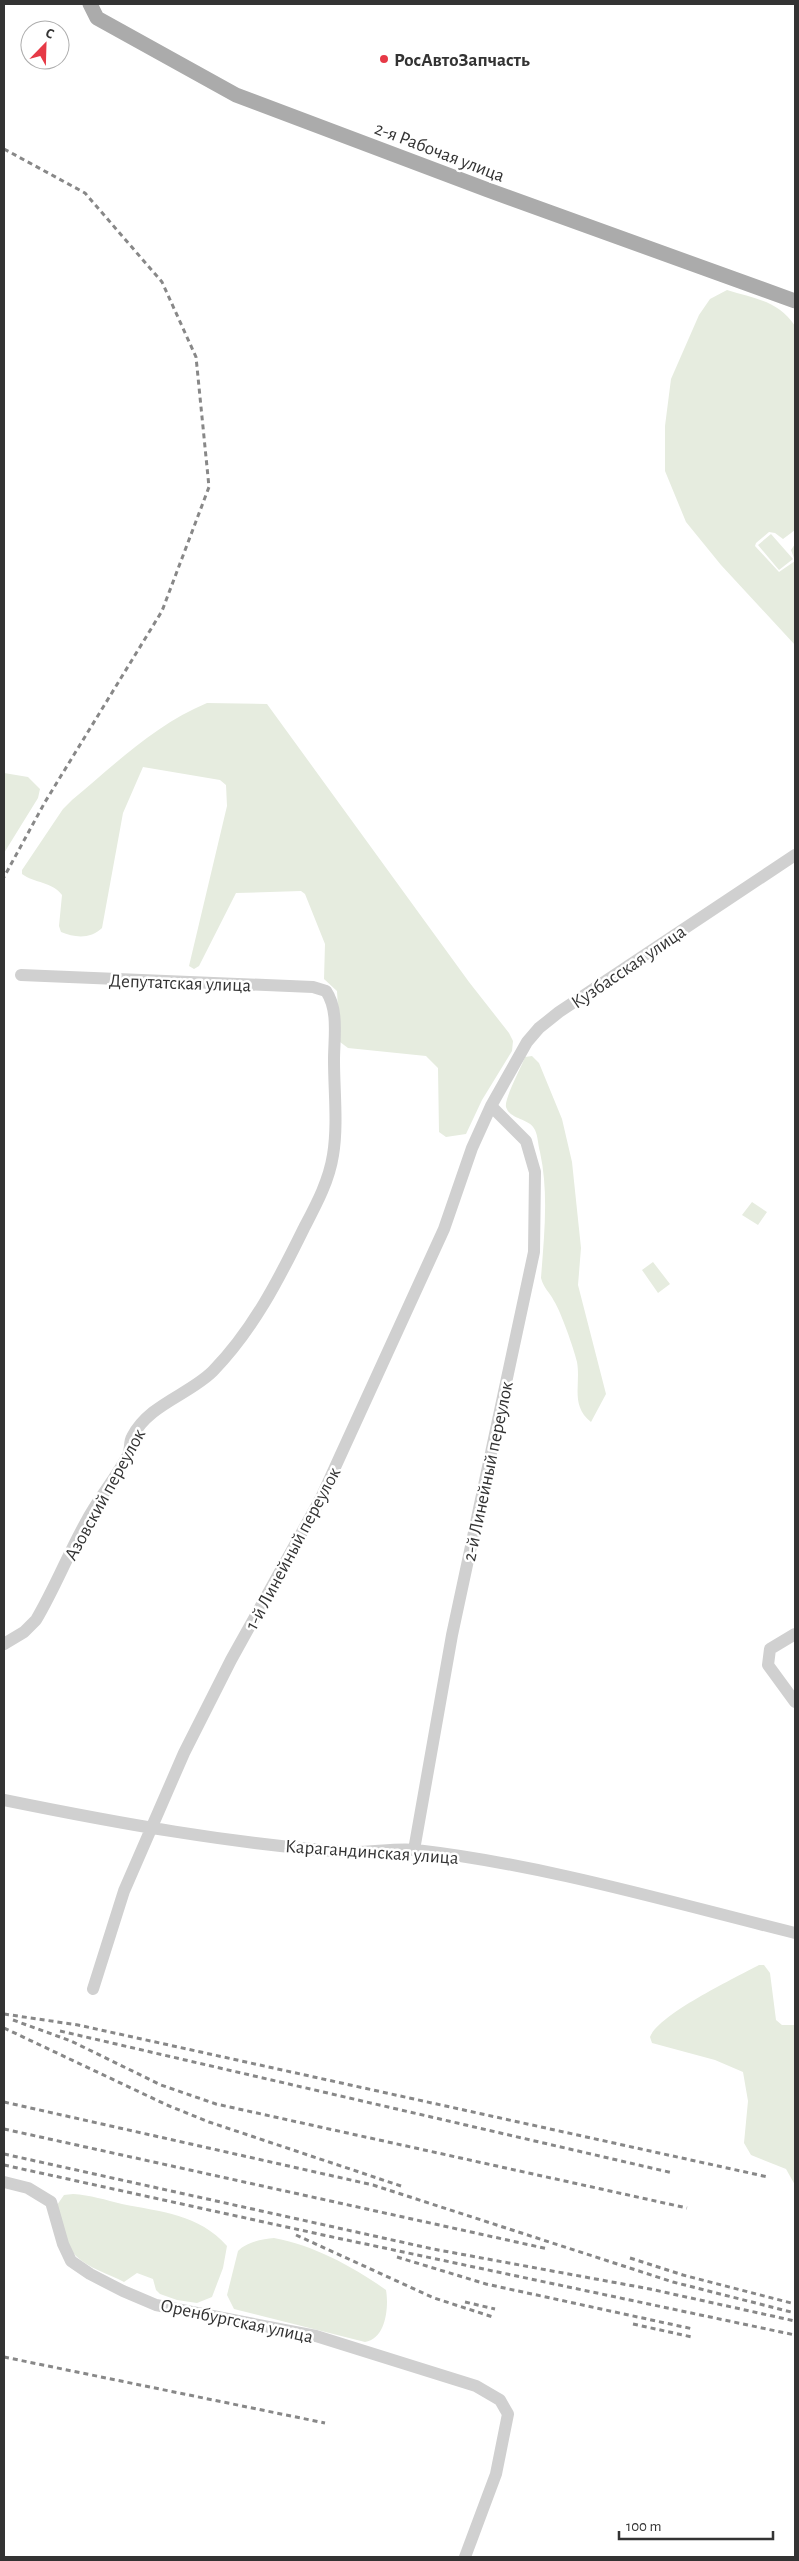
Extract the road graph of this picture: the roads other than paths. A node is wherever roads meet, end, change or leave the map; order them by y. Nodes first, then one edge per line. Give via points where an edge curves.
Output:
1 (90, 4) edge
2 (793, 302) edge
3 (795, 855) edge
4 (22, 975) dead end
5 (332, 1000) joint
6 (491, 1106) junction
7 (795, 1634) edge
8 (4, 1644) edge
9 (795, 1702) edge
10 (4, 1800) edge
11 (151, 1829) junction
12 (414, 1850) junction
13 (795, 1933) edge
14 (94, 1989) dead end
15 (4, 2182) edge
16 (466, 2557) edge

1 - 2 main road, 2-я Рабочая улица via 97,18 236,95
3 - 6 street, Кузбасская улица via 558,1012 539,1028
4 - 5 street, Депутатская улица via 313,987 326,991
5 - 8 street, Азовский переулок via 334,1153 319,1198 282,1273 245,1333 212,1372 149,1416 131,1437 129,1453 86,1521 36,1620
6 - 11 street, 1-й Линейный переулок via 472,1148 444,1229 321,1498 231,1660 184,1753
6 - 12 street, 2-й Линейный переулок via 526,1141 533,1164 534,1252 452,1635
7 - 9 street via 770,1649 768,1665
10 - 11 street, Карагандинская улица
11 - 12 street, Карагандинская улица via 349,1852
11 - 14 street, 1-й Линейный переулок via 114,1917
12 - 13 street, Карагандинская улица via 562,1876
15 - 16 street, Оренбургская улица via 28,2188 50,2202 72,2261 90,2274 156,2305 316,2336 476,2386 500,2400 508,2414 496,2474

